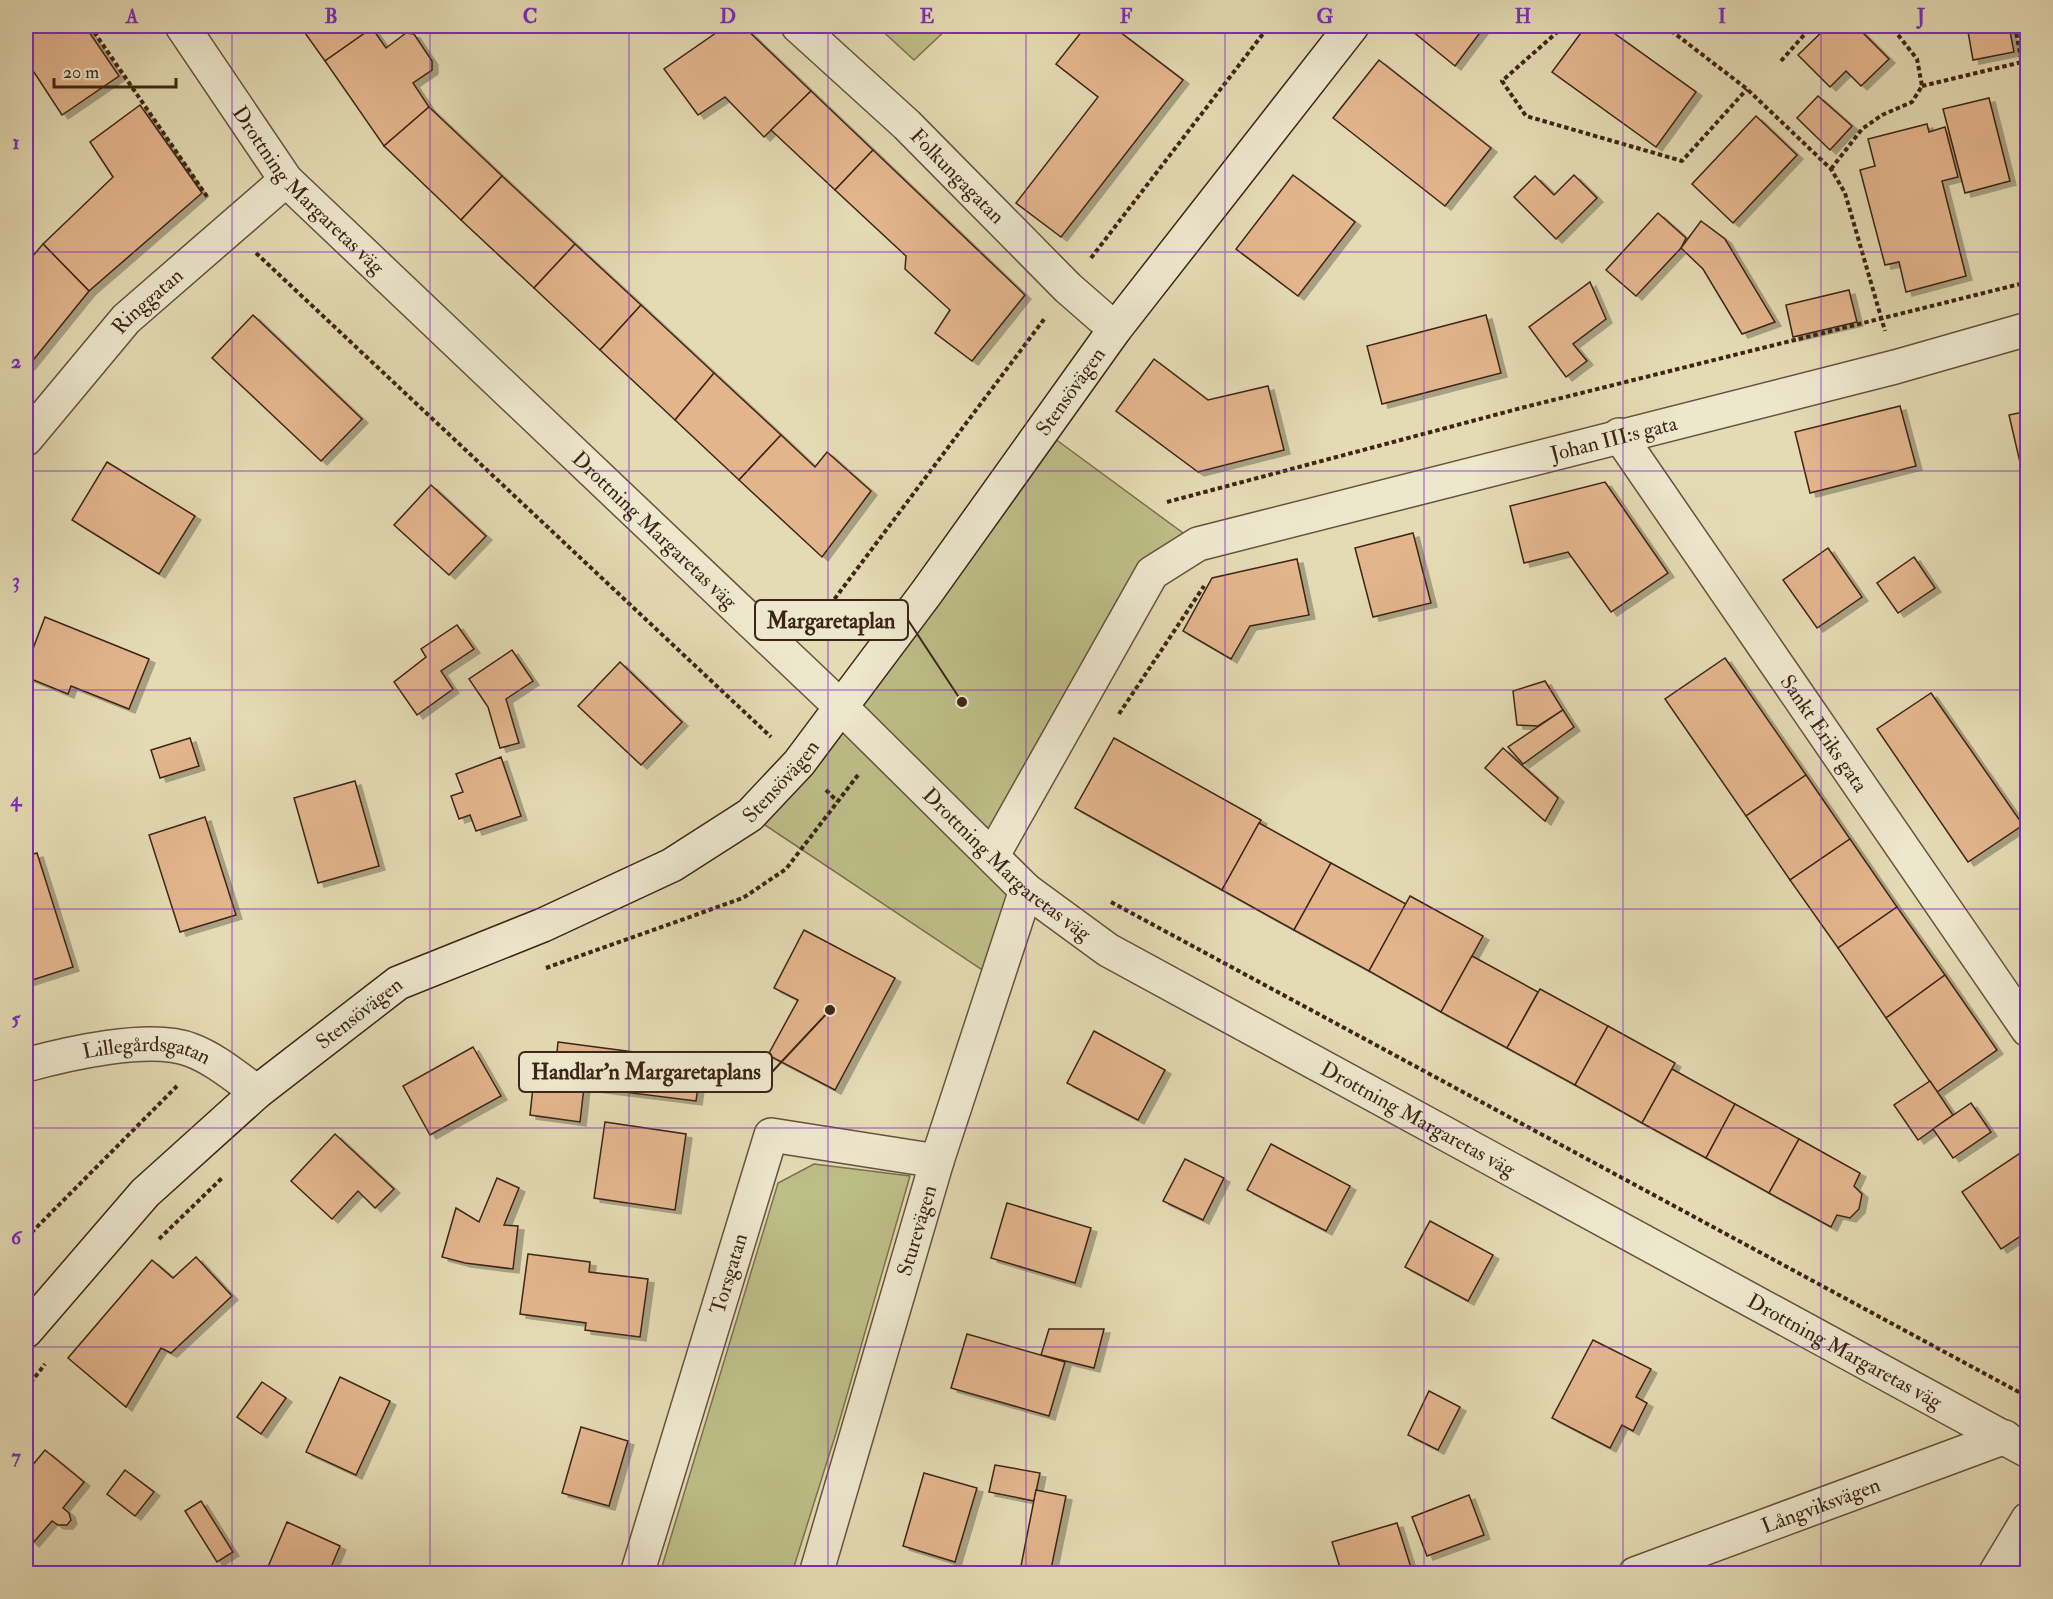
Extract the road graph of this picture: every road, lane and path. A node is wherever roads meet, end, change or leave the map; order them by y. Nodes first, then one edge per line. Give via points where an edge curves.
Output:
1 (90, 26) edge
2 (182, 26) edge
3 (798, 26) edge
4 (1269, 26) edge
5 (1352, 26) edge
6 (1564, 26) edge
7 (1665, 26) edge
8 (1812, 26) edge
9 (1891, 26) edge
10 (2015, 26) edge
11 (1781, 61) dead end
12 (2022, 62) junction
13 (1922, 86) junction
14 (1747, 89) junction
15 (2028, 96) edge
16 (1831, 169) junction
17 (286, 180) junction
18 (229, 228) junction
19 (2028, 282) edge
20 (1068, 288) junction
21 (1881, 320) junction
22 (1115, 329) junction
23 (2028, 329) edge
24 (1894, 367) junction
25 (1619, 435) junction
26 (26, 439) edge
27 (1167, 502) dead end
28 (1210, 578) dead end
29 (790, 659) junction
30 (841, 707) junction
31 (1117, 717) dead end
32 (880, 746) junction
33 (799, 763) junction
34 (993, 855) junction
35 (1026, 890) junction
36 (1110, 902) dead end
37 (545, 968) dead end
38 (2028, 1030) edge
39 (206, 1057) junction
40 (26, 1065) edge
41 (257, 1092) junction
42 (937, 1161) junction
43 (223, 1177) dead end
44 (26, 1238) edge
45 (156, 1242) dead end
46 (26, 1331) edge
47 (46, 1363) dead end
48 (26, 1389) edge
49 (2028, 1397) edge
50 (2016, 1444) edge
51 (2028, 1519) edge
52 (637, 1574) edge
53 (816, 1574) edge
54 (1635, 1574) edge
55 (1995, 1574) edge

1 - 18 path
2 - 17 street, Drottning Margaretas väg
3 - 20 street, Folkungagatan via 907,125
4 - 20 path
5 - 22 street, Stensövägen
6 - 14 path via 1502,81 1526,116 1682,161
7 - 14 path
8 - 11 path
9 - 13 path via 1917,59
10 - 12 path
12 - 13 path
12 - 15 path
13 - 16 path via 1912,102 1862,129
14 - 16 path
16 - 21 path via 1845,193
17 - 18 street, Ringgatan
17 - 29 street, Drottning Margaretas väg
18 - 26 street, Ringgatan via 126,319
18 - 33 path
19 - 21 path
20 - 22 street, Folkungagatan
20 - 29 path
21 - 24 path
21 - 27 path via 1525,407
22 - 30 street, Stensövägen
23 - 24 street, Johan III:s gata
24 - 25 street, Johan III:s gata
25 - 34 street, Johan III:s gata via 1198,544 1152,573
25 - 38 street, Sankt Eriks gata
28 - 31 path
29 - 30 street, Drottning Margaretas väg
30 - 32 street, Drottning Margaretas väg
30 - 33 street, Stensövägen
32 - 34 street, Drottning Margaretas väg
32 - 37 path via 786,868 743,898
33 - 41 street, Stensövägen via 750,815 672,865 543,926 398,983
34 - 35 street, Drottning Margaretas väg
35 - 42 street, Sturevägen
35 - 50 street, Drottning Margaretas väg via 1108,950
36 - 49 path
39 - 40 street, Lillegårdsgatan via 189,1049 157,1044 70,1053
39 - 41 street, Lillegårdsgatan
39 - 44 path
41 - 46 street, Stensövägen via 145,1193
42 - 52 street, Torsgatan via 771,1135
42 - 53 street, Sturevägen
43 - 45 path
47 - 48 path
50 - 54 street, Långviksvägen
51 - 55 street

